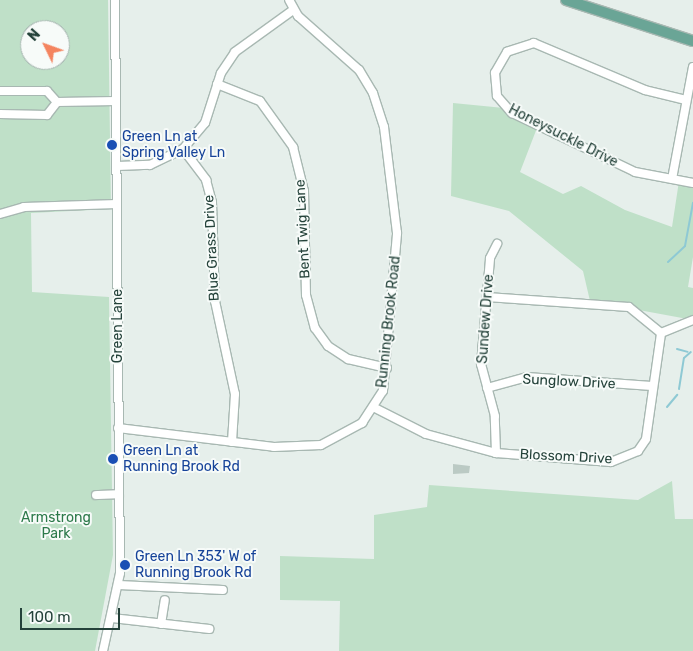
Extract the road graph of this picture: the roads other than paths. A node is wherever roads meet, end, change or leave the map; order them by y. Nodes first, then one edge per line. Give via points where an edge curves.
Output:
1 (115, 0) edge
2 (288, 0) edge
3 (566, 0) edge
4 (294, 10) junction
5 (693, 41) edge
6 (693, 67) edge
7 (217, 84) junction
8 (0, 91) edge
9 (686, 100) junction
10 (116, 101) junction
11 (56, 102) junction
12 (0, 114) edge
13 (183, 149) junction
14 (117, 166) junction
15 (672, 179) junction
16 (693, 183) edge
17 (117, 204) junction
18 (0, 214) edge
19 (497, 244) dead end
20 (487, 297) junction
21 (693, 320) edge
22 (661, 334) junction
23 (387, 368) junction
24 (652, 386) junction
25 (487, 388) junction
26 (375, 408) junction
27 (118, 428) junction
28 (232, 442) junction
29 (496, 453) junction
30 (119, 494) junction
31 (96, 495) dead end
32 (119, 585) junction
33 (223, 590) dead end
34 (165, 600) dead end
35 (112, 618) junction
36 (161, 624) junction
37 (209, 629) dead end
38 (103, 651) edge

1 - 10 street, Green Lane
2 - 4 street, Running Brook Road
3 - 5 main road
4 - 7 street via 245,43
4 - 23 street, Running Brook Road via 358,70 373,93 384,127 397,233
6 - 9 street
7 - 13 street via 205,123
7 - 23 street, Bent Twig Lane via 260,101 293,147 304,191 306,295 315,328 328,346 348,359
8 - 11 street via 47,92
9 - 15 street
9 - 15 street, Honeysuckle Drive via 640,88 534,43 507,52 495,72 497,96 512,113 636,172
10 - 11 street
10 - 14 street, Green Lane
11 - 12 street via 47,114
13 - 14 street via 150,165
13 - 28 street, Blue Grass Drive via 206,180 212,202 214,301 235,394
14 - 17 street, Green Lane
15 - 16 street, Honeysuckle Drive
17 - 18 street via 24,207
17 - 27 street, Green Lane
19 - 20 street, Sundew Drive via 490,258
20 - 22 street via 629,308
20 - 25 street, Sundew Drive via 482,364
21 - 22 street
22 - 24 street, Blossom Drive
23 - 26 street, Running Brook Road
24 - 25 street, Sunglow Drive via 527,377
24 - 29 street, Blossom Drive via 646,439 625,458 611,462
25 - 29 street, Sundew Drive via 495,416
26 - 28 street, Running Brook Road via 354,431 321,445
26 - 29 street, Blossom Drive via 426,434
27 - 28 street, Running Brook Road
27 - 30 street, Green Lane
30 - 31 street
30 - 32 street, Green Lane
32 - 33 street
32 - 35 street, Green Lane
34 - 36 street
35 - 36 street
35 - 38 street, Green Lane
36 - 37 street

